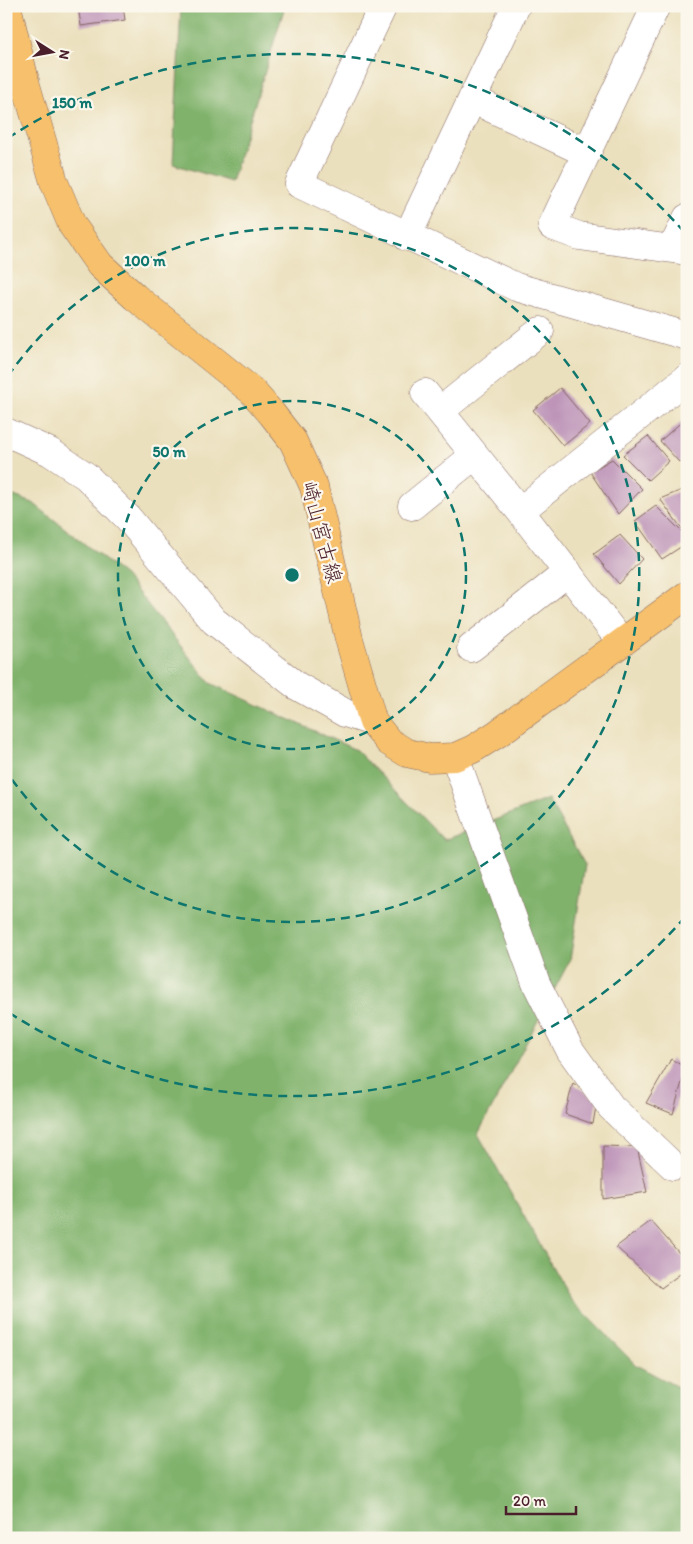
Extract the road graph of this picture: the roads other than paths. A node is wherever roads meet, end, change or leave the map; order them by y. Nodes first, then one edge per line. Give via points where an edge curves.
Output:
1 (7, 6) edge
2 (383, 6) edge
3 (516, 6) edge
4 (656, 6) edge
5 (472, 99) junction
6 (587, 152) junction
7 (687, 218) edge
8 (407, 237) junction
9 (679, 250) edge
10 (540, 331) dead end
11 (687, 336) edge
12 (687, 378) edge
13 (6, 432) edge
14 (475, 455) junction
15 (412, 506) dead end
16 (520, 511) junction
17 (568, 572) junction
18 (687, 594) edge
19 (622, 643) junction
20 (472, 648) dead end
21 (373, 722) junction
22 (455, 757) junction
23 (673, 1166) dead end

1 - 21 main road, 崎山宮古線 via 54,182 72,225 100,265 252,391 293,441 314,487 349,639
2 - 8 street via 299,184
3 - 5 street
4 - 6 street
5 - 6 street
5 - 8 street
6 - 9 street via 552,226 580,236
7 - 9 street
8 - 11 street via 516,287
10 - 14 street via 432,402
12 - 16 street
13 - 21 street via 50,452 86,476 128,518 214,621 297,686 346,713
14 - 15 street
14 - 16 street
16 - 17 street
17 - 19 street
17 - 20 street
18 - 19 main road, 崎山宮古線
19 - 22 main road, 崎山宮古線 via 497,734
21 - 22 main road, 崎山宮古線 via 389,742 407,752 430,758
22 - 23 street via 536,983 570,1050 611,1107

